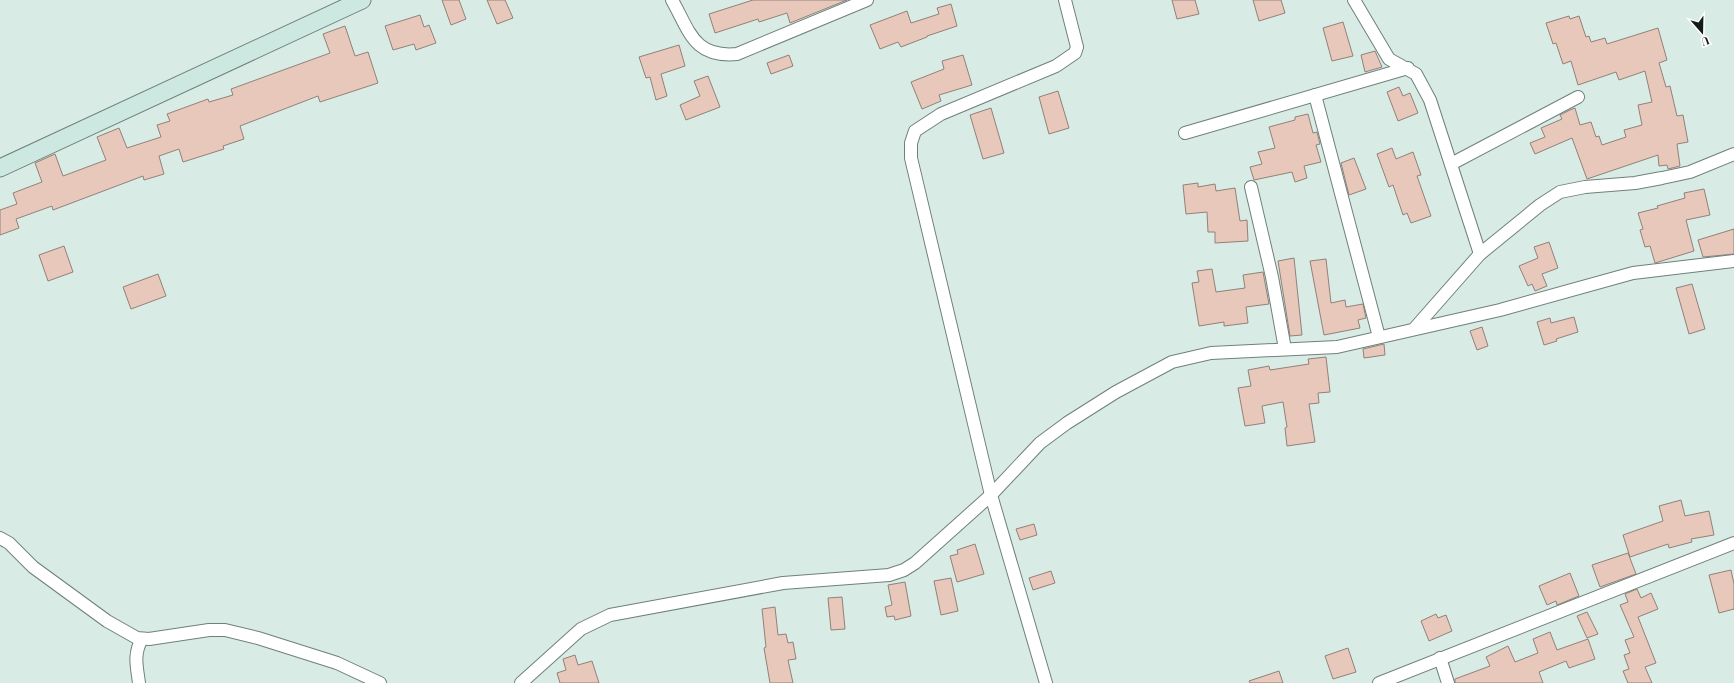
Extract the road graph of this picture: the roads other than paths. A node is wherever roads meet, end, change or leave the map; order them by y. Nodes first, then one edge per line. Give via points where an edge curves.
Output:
1 (362, 0) edge
2 (672, 0) edge
3 (867, 0) edge
4 (1065, 0) edge
5 (1354, 0) edge
6 (1408, 68) junction
7 (1315, 96) junction
8 (1578, 97) dead end
9 (1185, 133) dead end
10 (1734, 154) edge
11 (1451, 164) junction
12 (0, 168) edge
13 (1251, 187) dead end
14 (1480, 254) junction
15 (1734, 261) edge
16 (1414, 329) junction
17 (1378, 337) junction
18 (1285, 349) junction
19 (991, 495) junction
20 (0, 538) edge
21 (1734, 542) edge
22 (142, 639) junction
23 (1440, 658) junction
24 (139, 683) edge
25 (380, 683) edge
26 (521, 683) edge
27 (1046, 683) edge
28 (1379, 683) edge
29 (1448, 683) edge

1 - 12 street
2 - 3 street via 696,42 711,53 724,55 737,54
4 - 19 street via 1078,47 1075,53 1056,66 942,114 916,131 911,143 911,158
5 - 6 street via 1389,59
6 - 7 street
6 - 11 street via 1416,74 1430,100
7 - 9 street
7 - 17 street
8 - 11 street
10 - 14 street via 1690,172 1635,183 1560,192
11 - 14 street
13 - 18 street via 1272,277
14 - 16 street
15 - 16 street via 1633,273 1500,310
16 - 17 street
17 - 18 street via 1337,346
18 - 19 street via 1211,353 1172,362 1116,392 1067,423 1040,443
19 - 26 street via 904,570 889,575 783,583 610,615 581,629
19 - 27 street
20 - 22 street via 9,543 33,567 107,621
21 - 23 street
22 - 24 street via 137,648 136,658
22 - 25 street via 225,630 337,663
23 - 28 street
23 - 29 street

